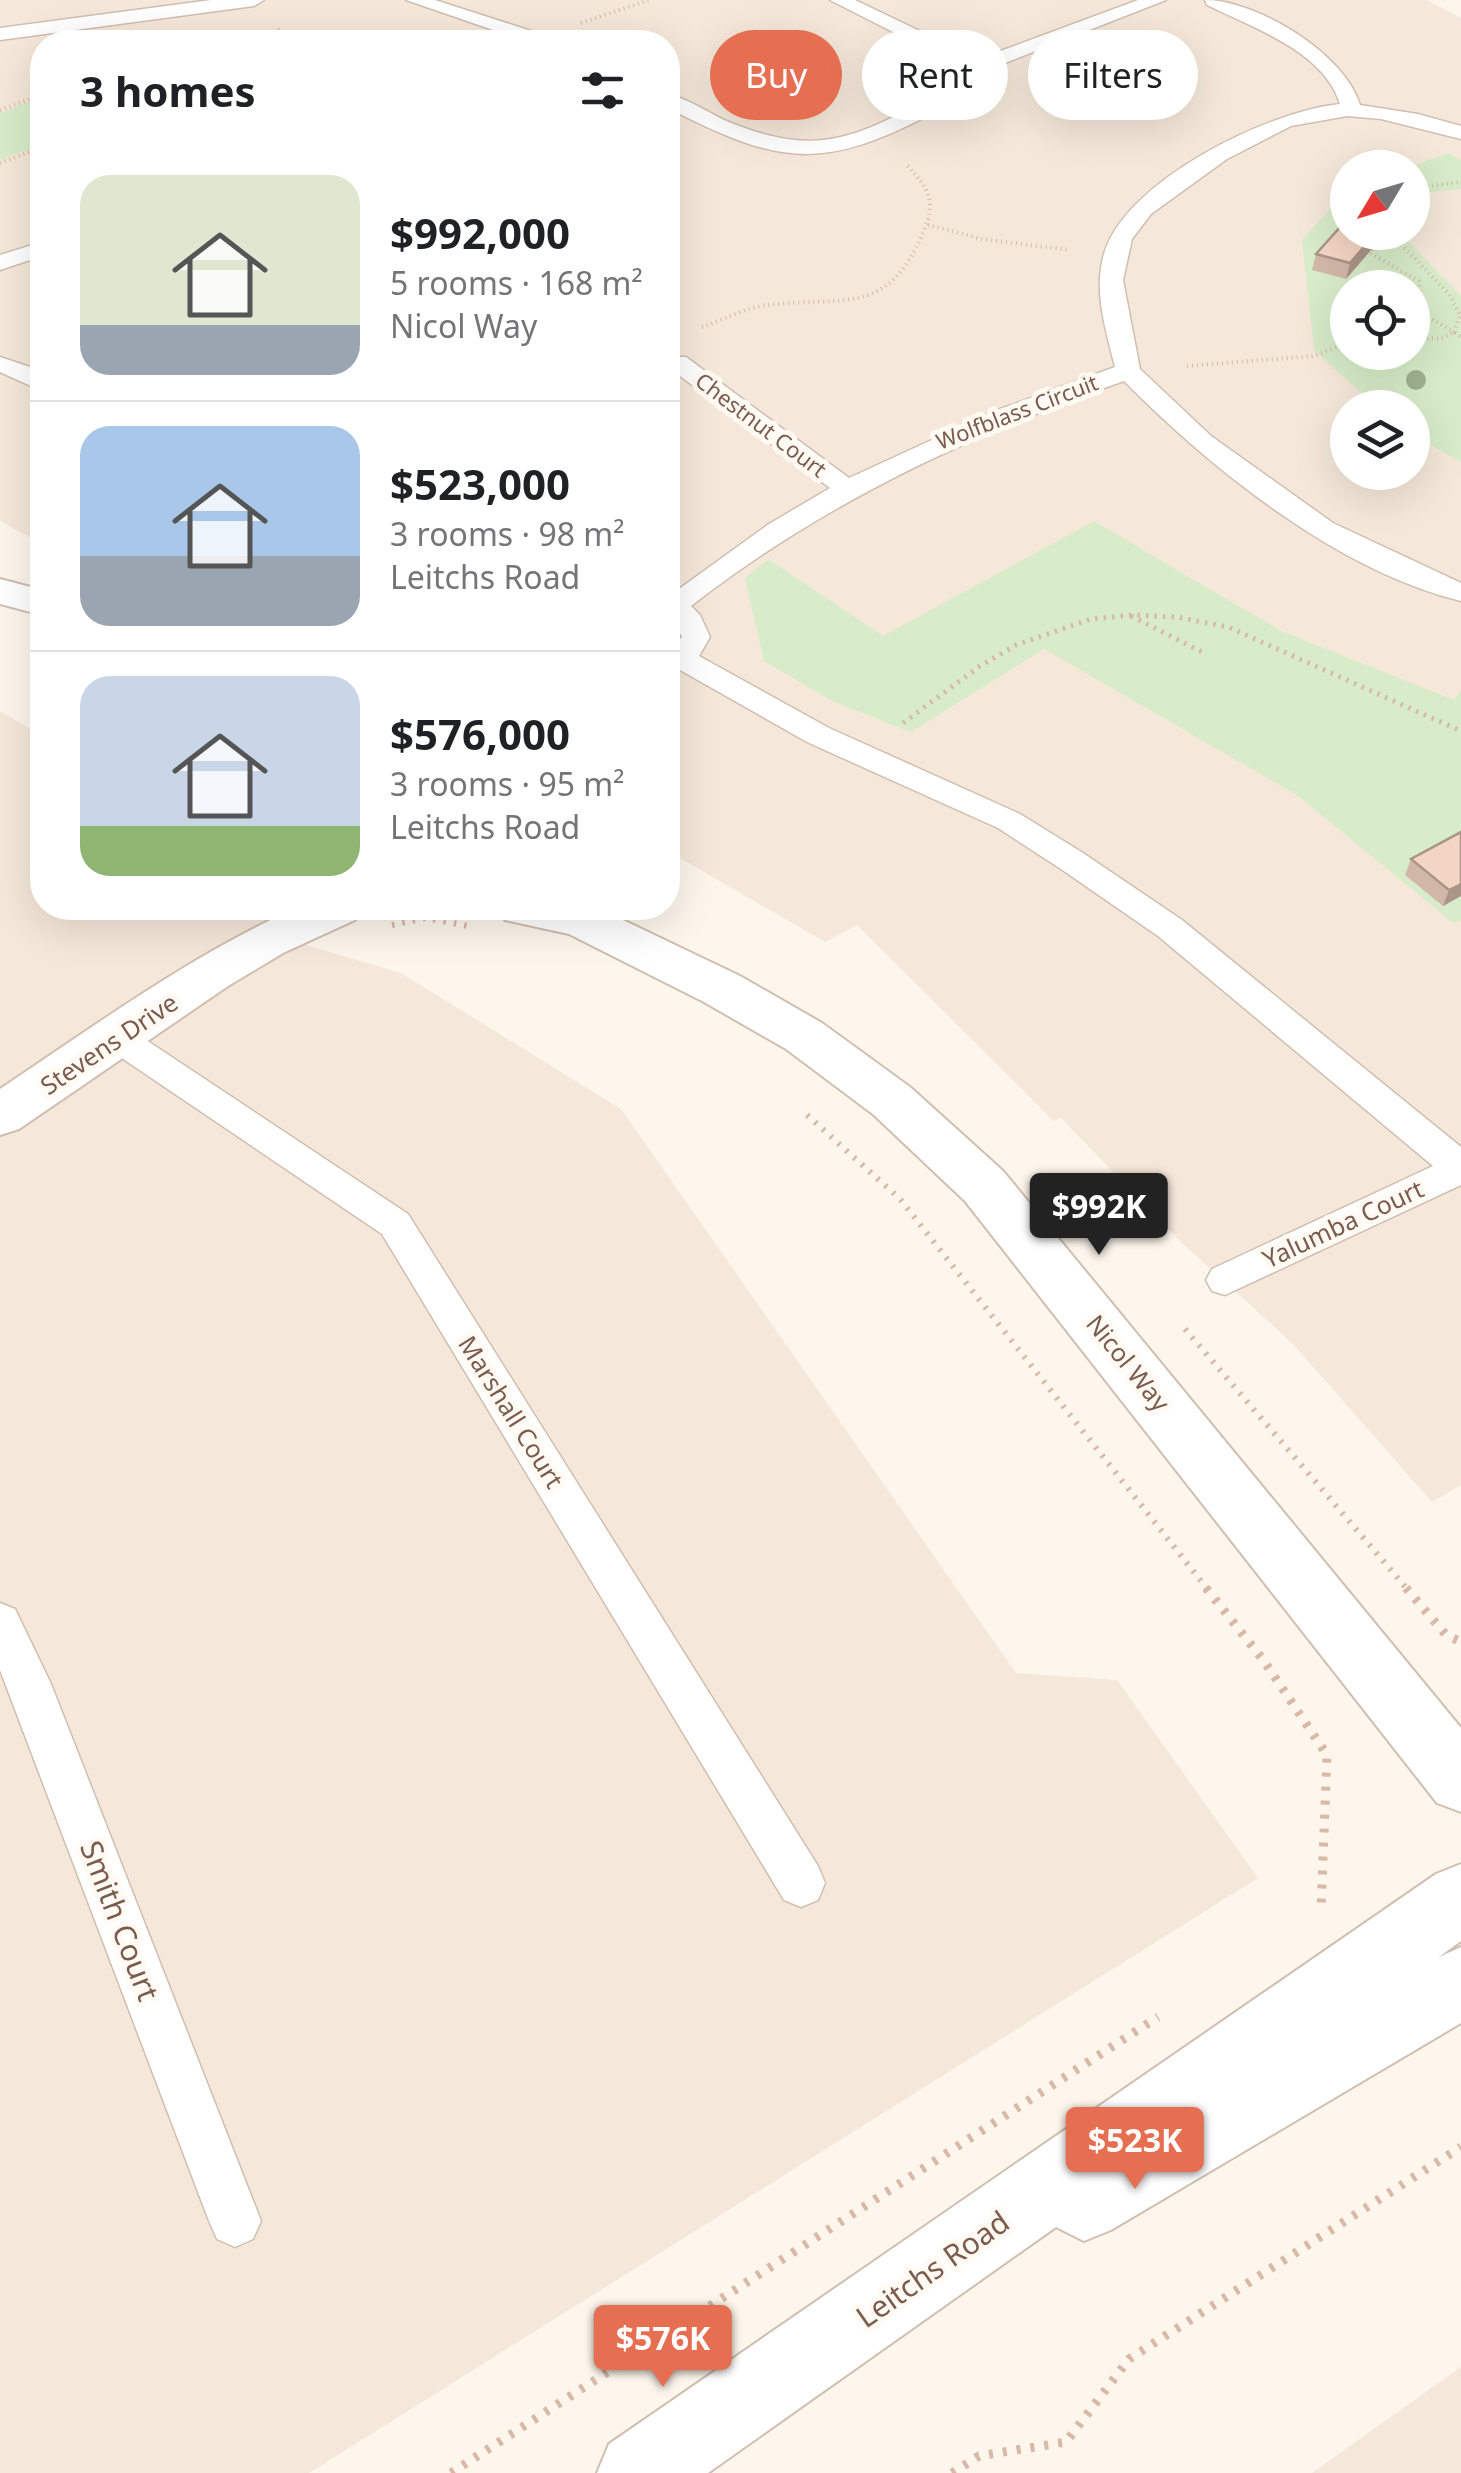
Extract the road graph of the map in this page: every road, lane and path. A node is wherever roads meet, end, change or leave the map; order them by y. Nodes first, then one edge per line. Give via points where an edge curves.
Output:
1 (254, 0) edge
2 (416, 0) edge
3 (649, 0) edge
4 (840, 0) edge
5 (1156, 0) edge
6 (1214, 2) edge
7 (508, 30) edge
8 (571, 30) edge
9 (902, 30) edge
10 (0, 34) edge
11 (1008, 54) edge
12 (30, 99) edge
13 (680, 106) edge
14 (1351, 108) junction
15 (0, 110) edge
16 (902, 120) edge
17 (1461, 133) edge
18 (864, 140) junction
19 (30, 152) edge
20 (0, 164) edge
21 (1461, 182) edge
22 (1430, 186) edge
23 (928, 226) junction
24 (1372, 250) edge
25 (1406, 250) edge
26 (30, 253) edge
27 (1115, 254) junction
28 (0, 264) edge
29 (700, 328) dead end
30 (1454, 332) junction
31 (1461, 337) edge
32 (1430, 338) edge
33 (1330, 349) edge
34 (0, 364) edge
35 (680, 364) edge
36 (1128, 372) junction
37 (30, 375) edge
38 (846, 488) junction
39 (0, 591) edge
40 (1461, 593) edge
41 (30, 600) edge
42 (680, 600) edge
43 (680, 612) edge
44 (1125, 613) junction
45 (1206, 654) dead end
46 (680, 657) edge
47 (680, 665) edge
48 (1461, 731) edge
49 (863, 755) junction
50 (265, 920) edge
51 (312, 920) edge
52 (417, 920) edge
53 (436, 920) edge
54 (585, 920) edge
55 (389, 926) dead end
56 (478, 928) dead end
57 (211, 974) junction
58 (119, 1039) junction
59 (797, 1105) dead end
60 (2, 1118) edge
61 (1461, 1168) edge
62 (1225, 1280) dead end
63 (0, 1623) edge
64 (1461, 1780) edge
65 (801, 1883) dead end
66 (1461, 1899) edge
67 (1336, 1902) dead end
68 (1320, 1912) junction
69 (1304, 1922) dead end
70 (1461, 1983) edge
71 (1170, 2009) dead end
72 (1461, 2147) edge
73 (235, 2221) dead end
74 (749, 2399) junction
75 (452, 2473) edge
76 (638, 2473) edge
77 (952, 2473) edge

1 - 10 lane
2 - 7 lane
3 - 8 path
4 - 9 lane
5 - 11 lane
6 - 14 lane via 1321,60 1342,80
12 - 15 path
13 - 18 lane via 759,142 806,147
14 - 17 lane
14 - 27 lane via 1286,119 1232,144 1142,212
16 - 18 lane
18 - 23 path via 923,179 932,201
19 - 20 path
21 - 22 path
23 - 27 path
23 - 29 path via 909,264 876,294 764,305
24 - 30 path via 1419,280 1422,313
25 - 30 path via 1449,294 1460,314
26 - 28 lane
27 - 36 lane, Wolfblass Circuit via 1116,312
30 - 31 path
30 - 32 path
33 - 36 path
34 - 37 lane
35 - 38 lane, Chestnut Court
36 - 38 lane, Wolfblass Circuit via 941,440
36 - 40 lane via 1166,412 1308,521 1382,562
38 - 42 lane, Wolfblass Circuit via 772,531
39 - 41 street
43 - 46 lane via 696,637
44 - 45 path
44 - 48 path via 1228,627
44 - 49 path via 1068,622 995,655
47 - 49 lane
49 - 61 lane via 1009,821 1138,906
50 - 57 street, Stevens Drive
51 - 57 street, Stevens Drive
52 - 55 path
53 - 56 path
54 - 64 street, Nicol Way via 804,1036 892,1101 984,1186
57 - 58 street, Stevens Drive
58 - 60 street, Stevens Drive
58 - 65 lane, Marshall Court via 395,1224
59 - 68 path via 900,1199 1264,1661 1327,1755
61 - 62 lane, Yalumba Court
63 - 73 lane, Smith Court
66 - 74 street, Leitchs Road
67 - 68 path
68 - 69 path
70 - 74 street, Leitchs Road
71 - 75 path
72 - 77 path via 1129,2359 1066,2442 979,2456
74 - 76 street, Leitchs Road

